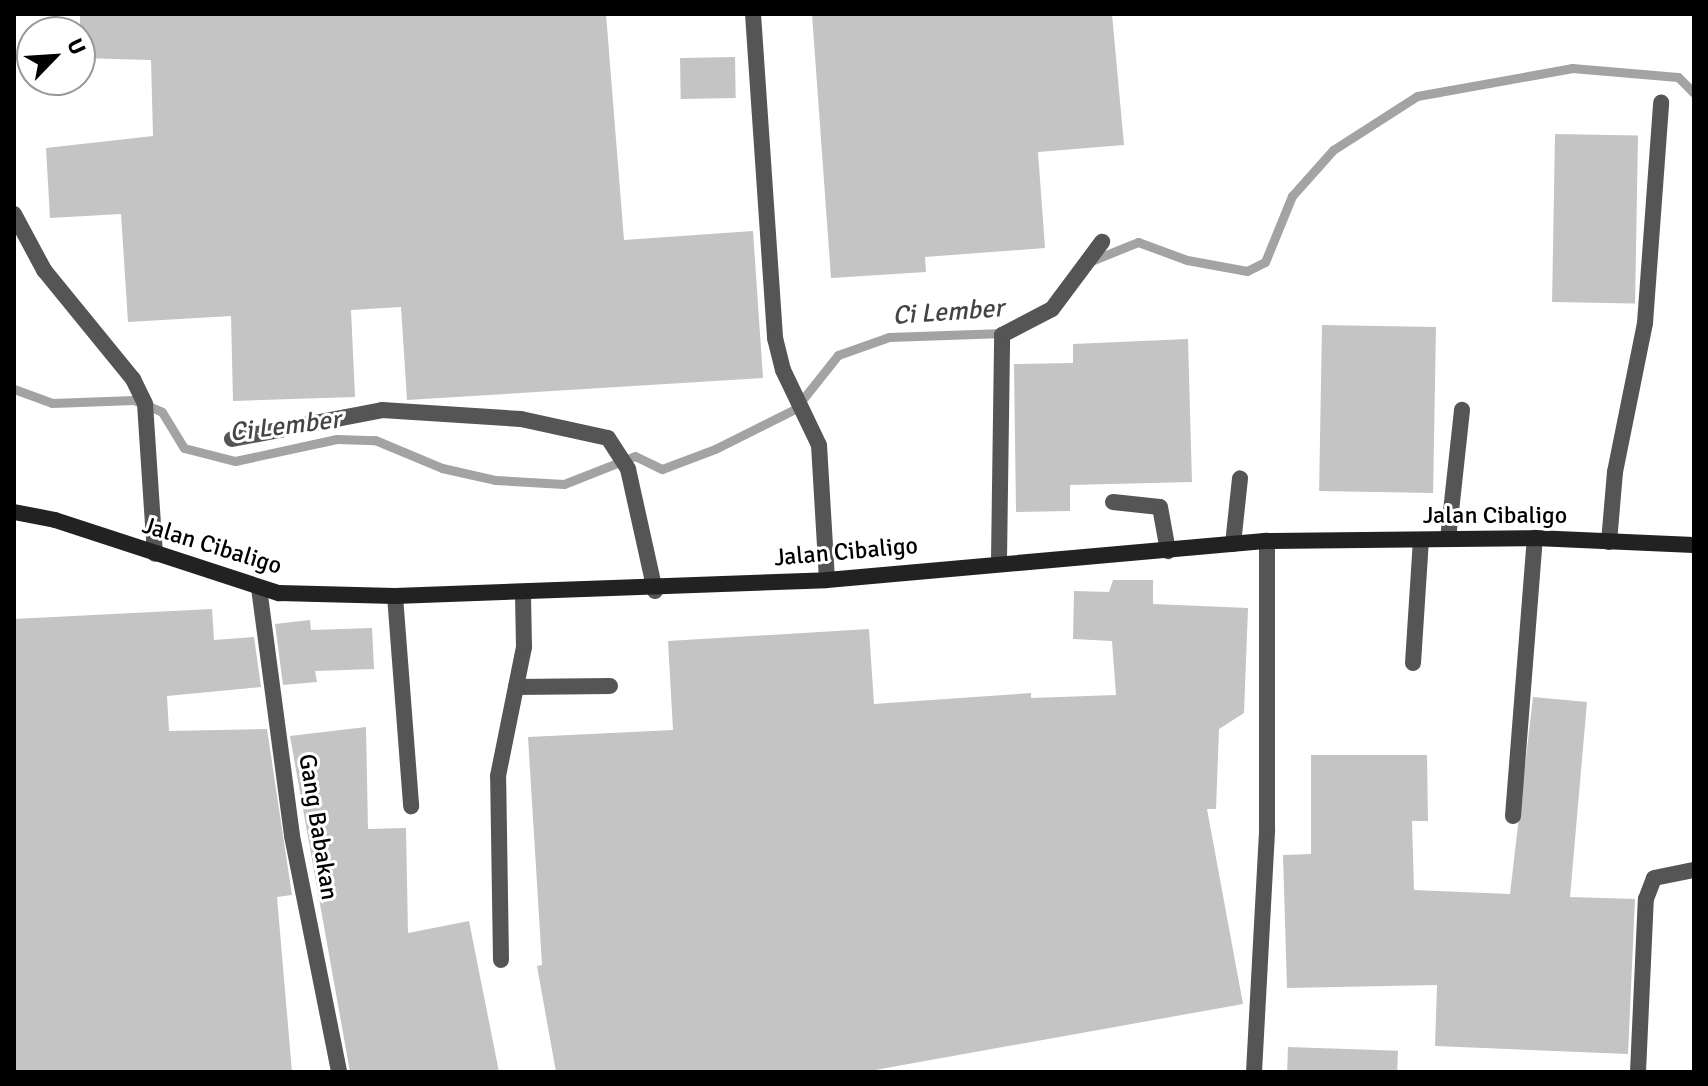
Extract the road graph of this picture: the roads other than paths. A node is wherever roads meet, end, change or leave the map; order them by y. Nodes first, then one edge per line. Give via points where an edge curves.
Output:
1 (753, 14) edge
2 (1661, 103) dead end
3 (14, 214) edge
4 (1102, 242) dead end
5 (1462, 410) dead end
6 (232, 439) dead end
7 (1240, 478) dead end
8 (1113, 502) dead end
9 (14, 512) edge
10 (1535, 538) junction
11 (1448, 539) junction
12 (1421, 540) junction
13 (1267, 541) junction
14 (1609, 542) junction
15 (1233, 544) junction
16 (1694, 545) edge
17 (1168, 551) junction
18 (155, 554) junction
19 (999, 560) junction
20 (827, 580) junction
21 (259, 588) junction
22 (655, 591) junction
23 (523, 595) junction
24 (395, 596) junction
25 (1413, 663) dead end
26 (610, 686) dead end
27 (516, 687) junction
28 (411, 806) dead end
29 (1513, 816) dead end
30 (1694, 870) edge
31 (501, 960) dead end
32 (339, 1072) edge
33 (1254, 1072) edge
34 (1638, 1072) edge

1 - 20 street via 775,338 783,370 819,445
2 - 14 street via 1645,323 1615,472
3 - 18 street via 44,270 133,379 145,404
4 - 19 street via 1052,309 1002,335
5 - 11 street
6 - 22 street via 382,410 521,419 608,438 628,469
7 - 15 street
8 - 17 street via 1160,507
9 - 18 main road, Jalan Cibaligo
10 - 11 main road, Jalan Cibaligo
10 - 14 main road, Jalan Cibaligo
10 - 29 street
11 - 12 main road, Jalan Cibaligo
12 - 13 main road, Jalan Cibaligo
12 - 25 street
13 - 15 main road, Jalan Cibaligo
13 - 33 street via 1267,829
14 - 16 main road, Jalan Cibaligo
15 - 17 main road, Jalan Cibaligo
17 - 19 main road, Jalan Cibaligo
18 - 21 main road, Jalan Cibaligo
19 - 20 main road, Jalan Cibaligo
20 - 22 main road, Jalan Cibaligo
21 - 24 main road, Jalan Cibaligo
21 - 32 street, Gang Babakan via 292,836
22 - 23 main road, Jalan Cibaligo
23 - 24 main road, Jalan Cibaligo
23 - 27 street via 524,647
24 - 28 street
26 - 27 street
27 - 31 street via 498,776
30 - 34 street via 1654,878 1646,899

